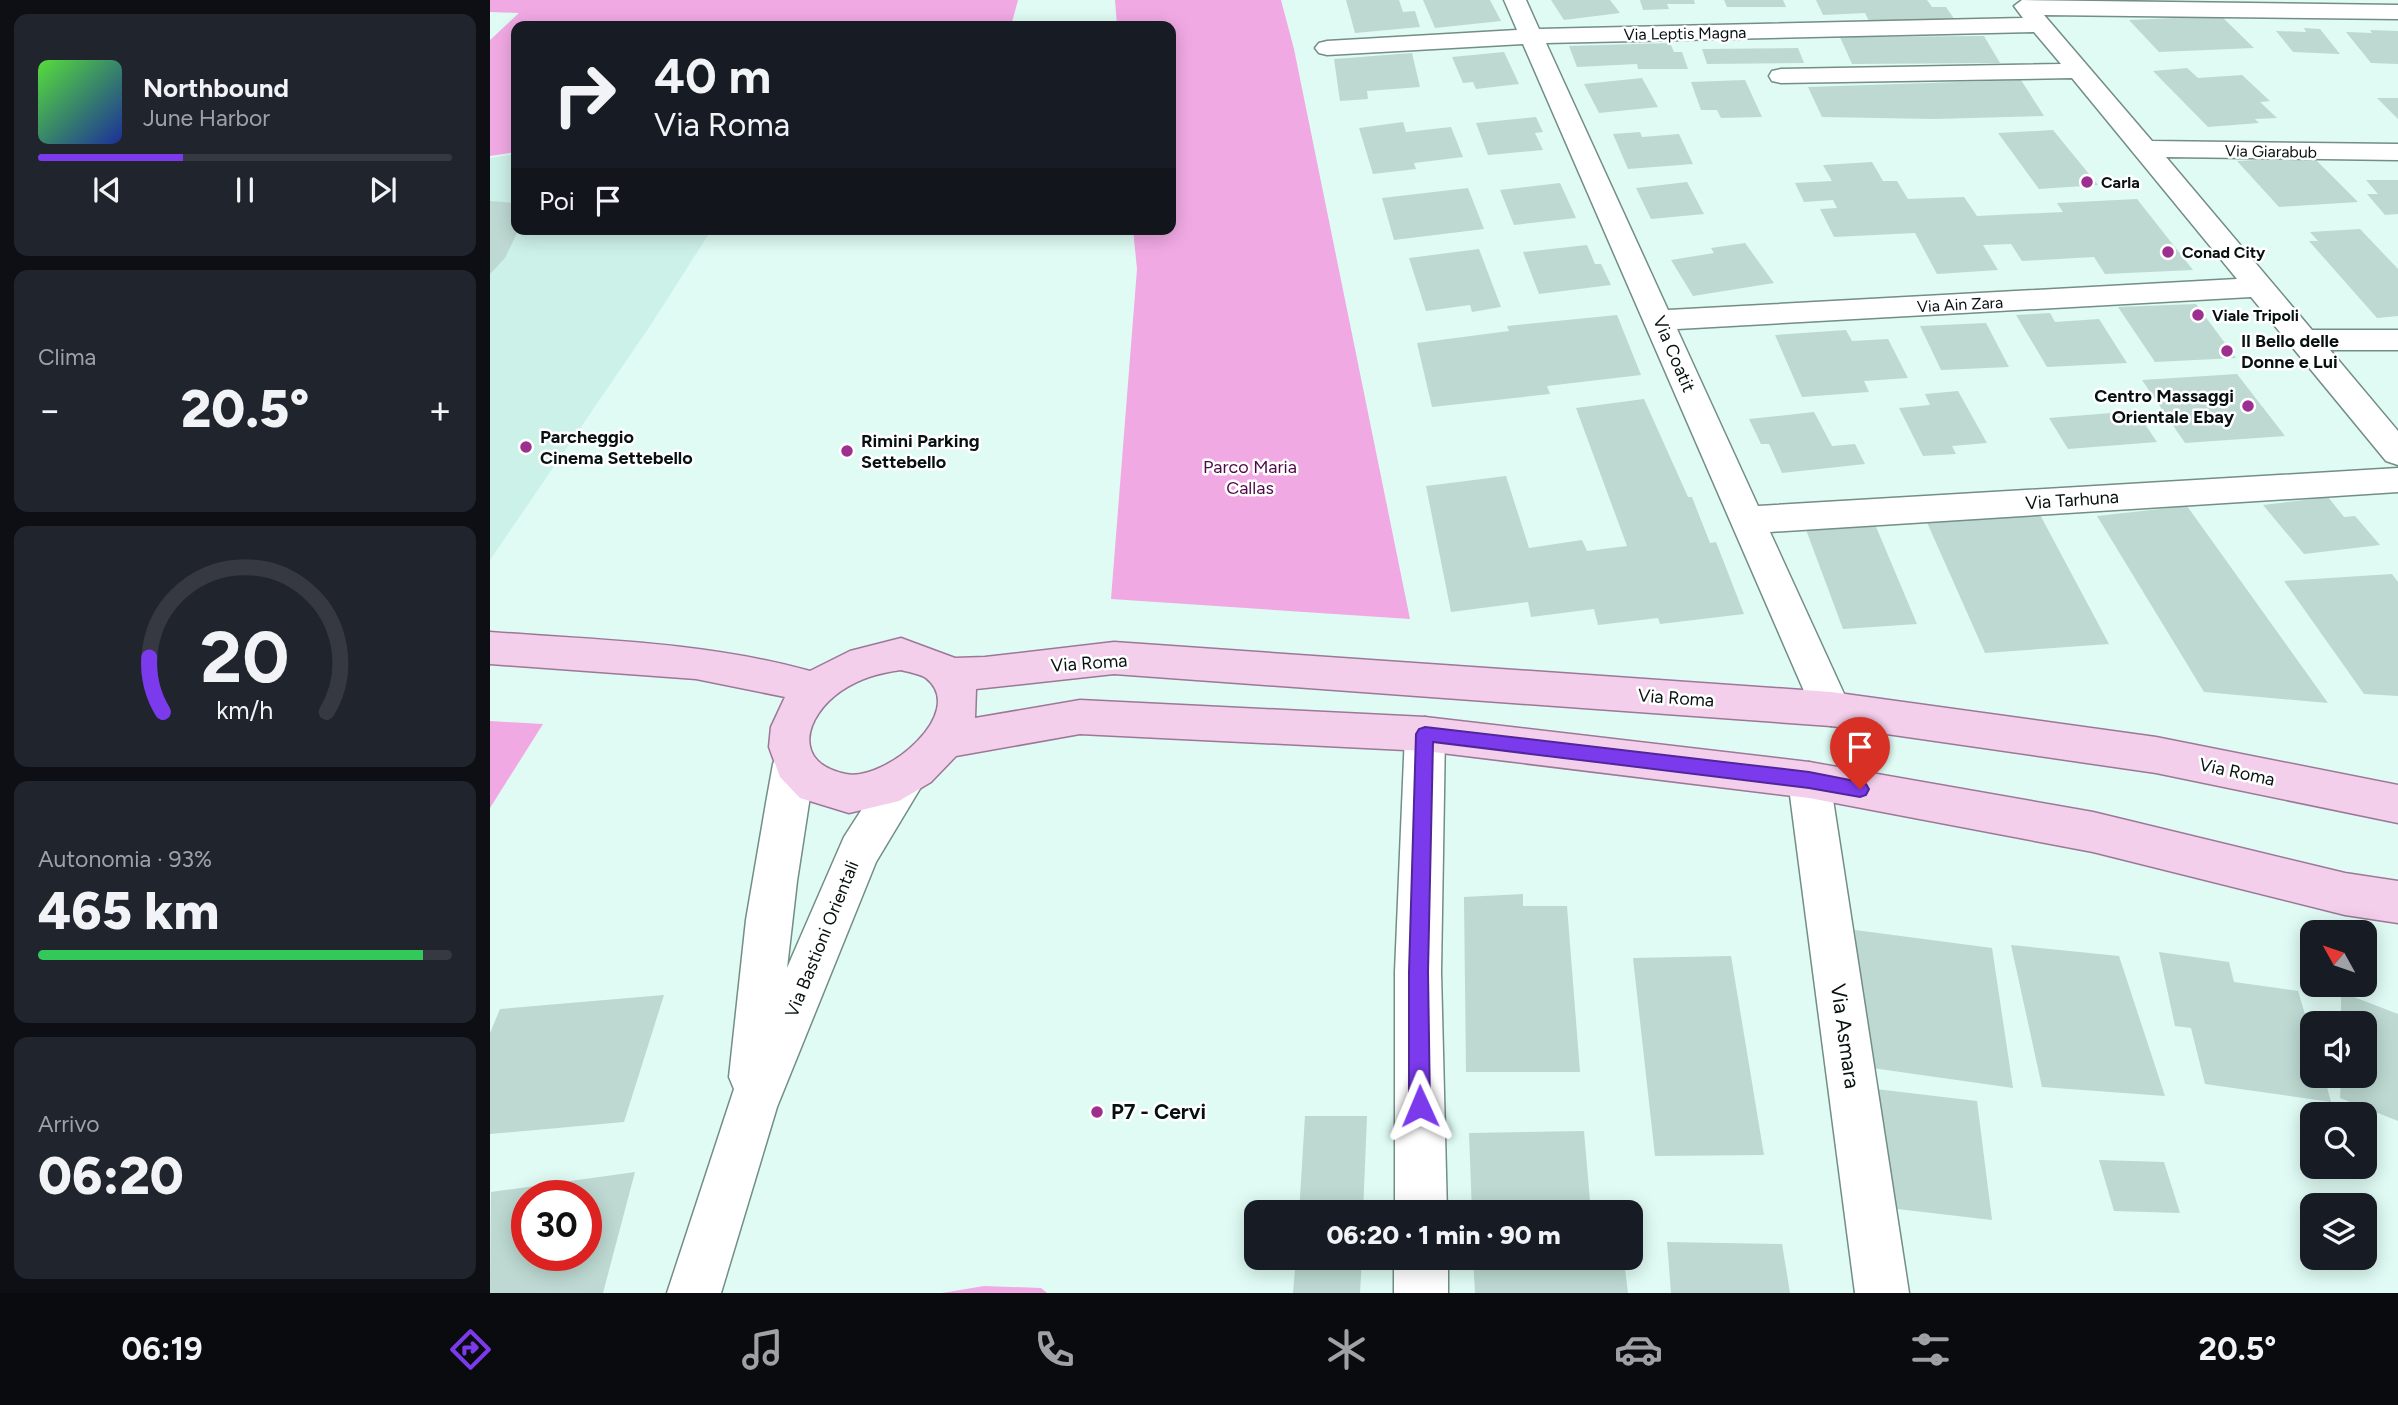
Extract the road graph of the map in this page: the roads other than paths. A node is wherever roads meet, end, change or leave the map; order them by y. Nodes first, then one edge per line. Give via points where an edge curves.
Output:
1 (1515, 0) edge
2 (2030, 11) edge
3 (2398, 12) edge
4 (1533, 37) junction
5 (1327, 48) dead end
6 (2080, 71) junction
7 (1781, 76) dead end
8 (2145, 149) junction
9 (2398, 152) edge
10 (2260, 287) junction
11 (1659, 320) junction
12 (2304, 340) junction
13 (2398, 340) edge
14 (2398, 453) edge
15 (2398, 480) edge
16 (1745, 520) junction
17 (490, 648) edge
18 (947, 674) junction
19 (815, 690) junction
20 (1831, 709) junction
21 (1425, 734) junction
22 (947, 740) junction
23 (794, 764) junction
24 (906, 777) junction
25 (1809, 780) junction
26 (2398, 804) edge
27 (2345, 894) junction
28 (2398, 902) edge
29 (2398, 923) edge
30 (752, 1107) junction
31 (1421, 1200) edge
32 (1421, 1270) edge
33 (694, 1293) edge
34 (1421, 1293) edge
35 (1882, 1293) edge

1 - 4 street, Via Coatit
2 - 3 street, Via Leptis Magna via 2096,7
2 - 4 street, Via Leptis Magna
2 - 6 street
4 - 5 street, Via Leptis Magna
4 - 11 street, Via Coatit
6 - 7 street
6 - 8 street
8 - 9 street, Via Giarabub
8 - 10 street
10 - 11 street, Via Ain Zara
10 - 12 street
11 - 16 street, Via Coatit
12 - 13 street
12 - 14 street
15 - 16 street, Via Tarhuna
16 - 20 street, Via Coatit
17 - 19 main road via 682,662 772,675
18 - 19 main road via 928,660 886,655 856,663
18 - 20 main road, Via Roma via 1114,657
18 - 22 main road via 959,704
19 - 23 main road via 792,727 789,747
20 - 26 main road, Via Roma via 2156,755
21 - 22 main road via 1080,717
21 - 25 main road
21 - 31 street via 1418,972
22 - 24 main road via 929,761
23 - 24 main road via 804,778 839,792 861,792
23 - 30 street, Via Bastioni Orientali via 761,977
24 - 30 street, Via Bastioni Orientali via 859,851
25 - 27 main road via 2093,832
25 - 35 street, Via Asmara
27 - 28 main road
27 - 29 street
30 - 33 street, Via Bastioni Orientali
32 - 34 street

